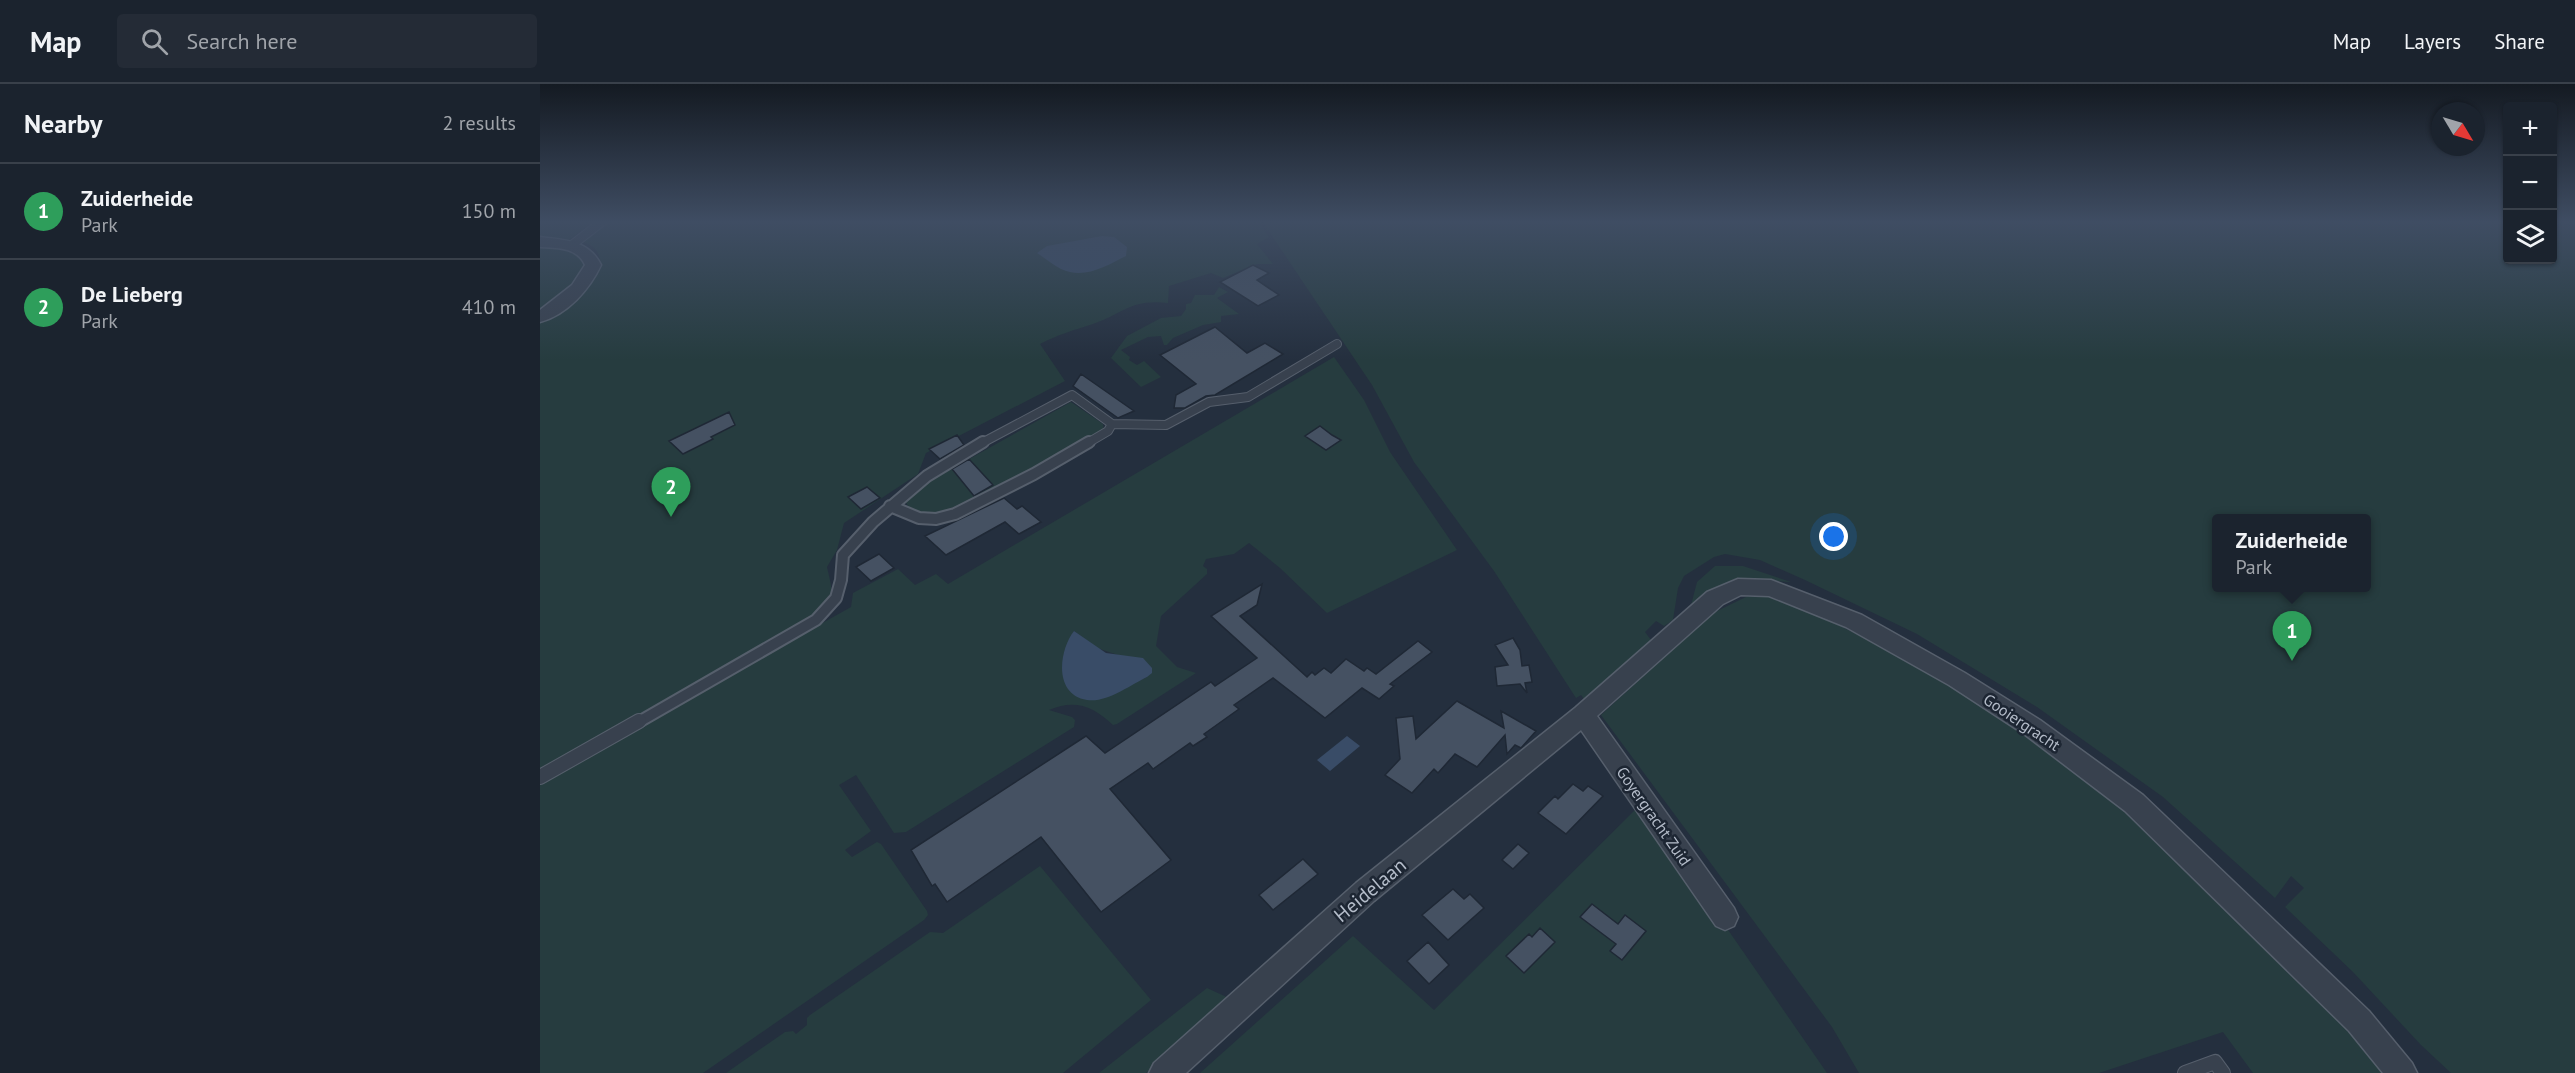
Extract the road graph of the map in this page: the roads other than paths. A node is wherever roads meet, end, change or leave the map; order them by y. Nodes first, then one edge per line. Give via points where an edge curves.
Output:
1 (593, 267) edge
2 (540, 317) edge
3 (1338, 344) dead end
4 (1112, 424) junction
5 (890, 506) junction
6 (1583, 715) junction
7 (540, 777) edge
8 (1725, 917) dead end
9 (1164, 1073) edge
10 (2185, 1073) edge
11 (2223, 1073) edge
12 (2402, 1073) edge

1 - 2 street via 572,295
3 - 4 lane via 1248,398 1209,402 1166,425
4 - 5 lane via 1108,432 955,514 919,518
4 - 5 lane via 1072,395 927,476
5 - 7 lane via 843,555 842,584 836,600 824,614
6 - 8 street, Goyergracht Zuid
6 - 9 street, Heidelaan via 1365,892
6 - 12 street, Gooiergracht via 1714,598 1738,587 1771,588 1854,621 2032,727 2134,804 2359,1021
10 - 11 lane via 2216,1062

